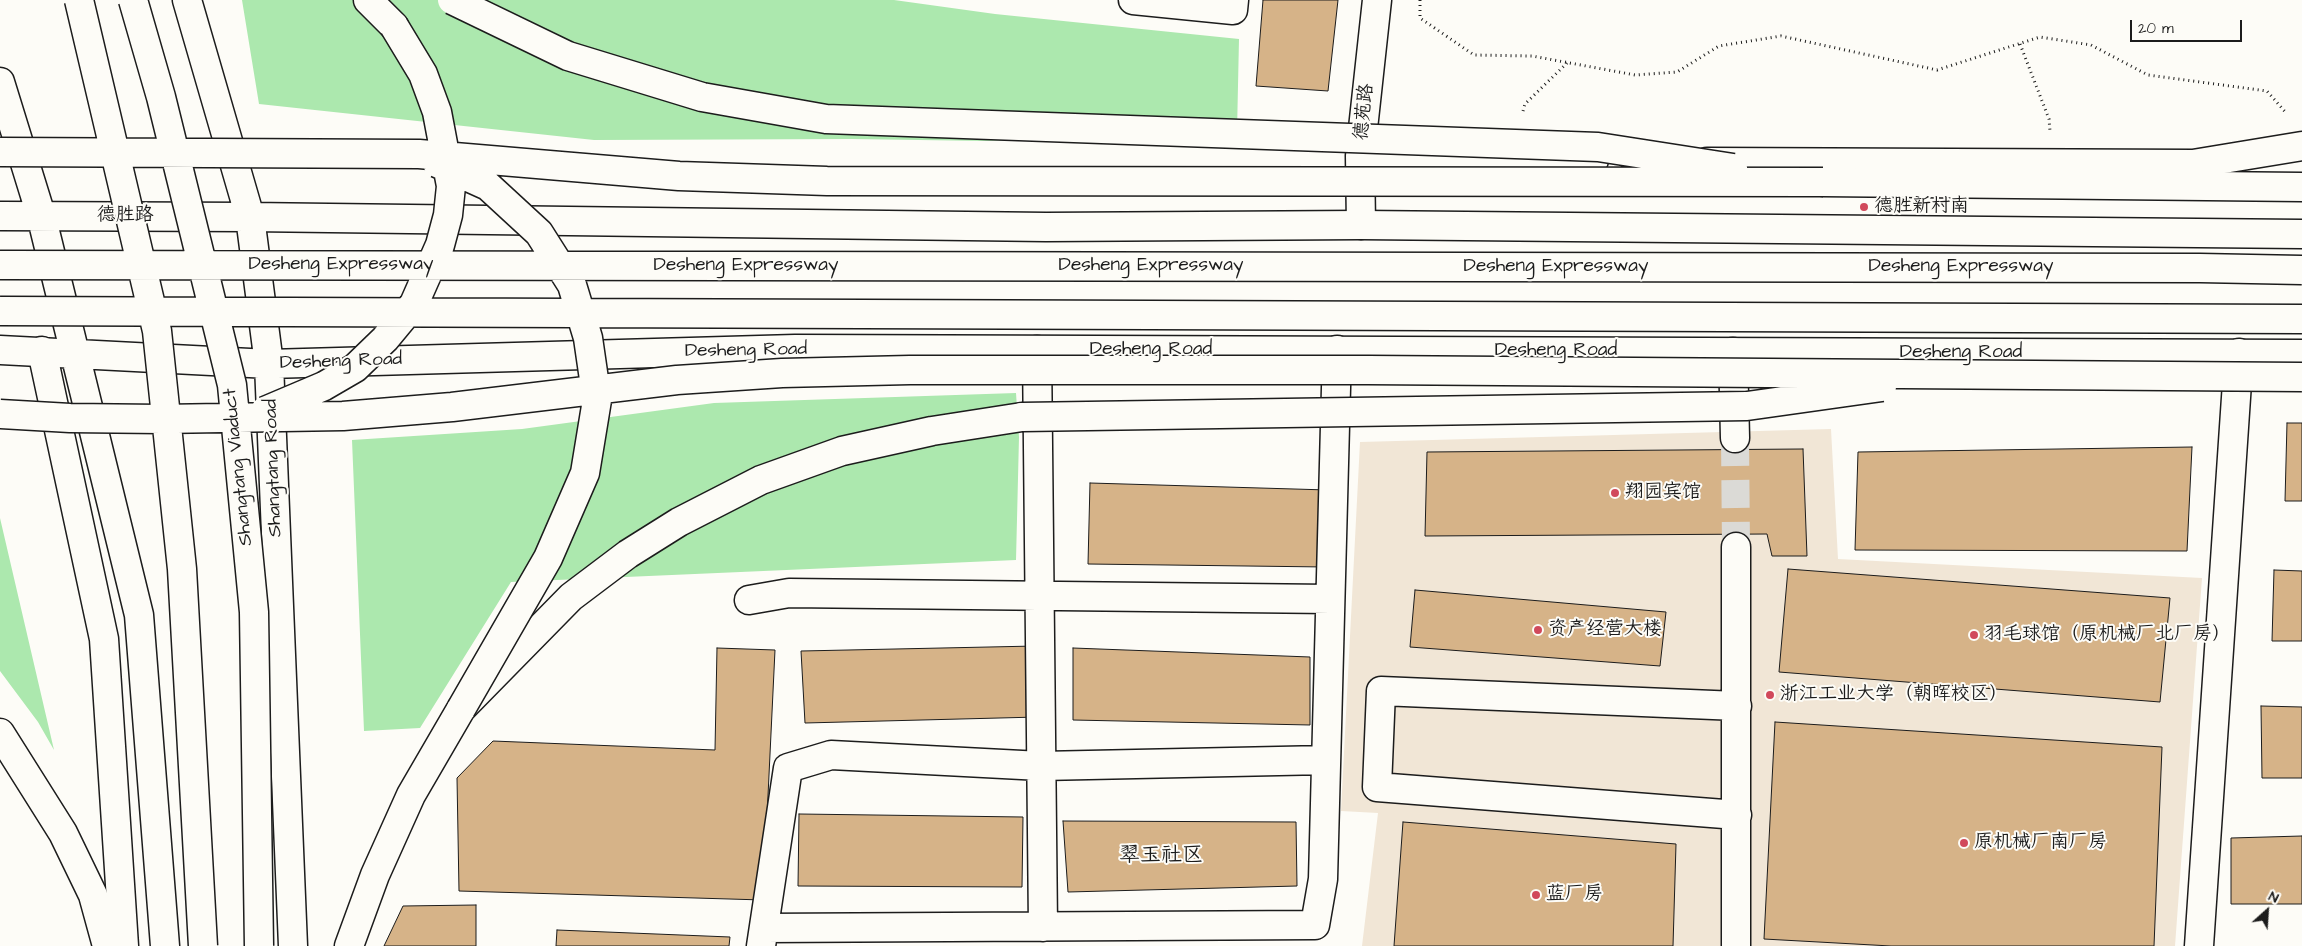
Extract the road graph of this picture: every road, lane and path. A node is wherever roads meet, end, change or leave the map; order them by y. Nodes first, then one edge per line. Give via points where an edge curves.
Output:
1 (79, 0) edge
2 (134, 0) edge
3 (188, 0) edge
4 (368, 0) edge
5 (452, 0) edge
6 (1133, 0) edge
7 (1234, 0) edge
8 (1377, 0) edge
9 (1420, 0) edge
10 (2020, 44) junction
11 (1568, 63) junction
12 (0, 82) edge
13 (2290, 118) dead end
14 (2302, 146) edge
15 (0, 152) edge
16 (419, 154) junction
17 (1360, 156) junction
18 (1504, 158) junction
19 (2051, 164) junction
20 (1823, 182) junction
21 (2302, 187) edge
22 (41, 215) junction
23 (0, 216) edge
24 (250, 217) junction
25 (1361, 225) junction
26 (2302, 234) edge
27 (0, 265) edge
28 (2302, 270) edge
29 (0, 311) edge
30 (2302, 319) edge
31 (0, 350) edge
32 (1037, 350) junction
33 (1337, 350) junction
34 (42, 351) junction
35 (75, 352) junction
36 (1733, 352) junction
37 (2239, 353) junction
38 (2302, 354) edge
39 (269, 364) junction
40 (1975, 374) junction
41 (2302, 377) edge
42 (0, 414) edge
43 (252, 416) junction
44 (1734, 438) tunnel mouth
45 (1736, 547) tunnel mouth
46 (1040, 596) junction
47 (1330, 599) junction
48 (749, 600) dead end
49 (1737, 706) junction
50 (461, 709) junction
51 (0, 733) edge
52 (1326, 760) junction
53 (1042, 766) junction
54 (1737, 815) junction
55 (1043, 927) junction
56 (762, 937) edge
57 (107, 946) edge
58 (124, 946) edge
59 (165, 946) edge
60 (203, 946) edge
61 (259, 946) edge
62 (294, 946) edge
63 (349, 946) edge
64 (1736, 946) edge
65 (2199, 946) edge

1 - 60 main road, bridge via 158,331 182,569
2 - 61 main road, Shangtang Viaduct, bridge via 232,385 254,612
3 - 24 main road, Shangtang Road
4 - 43 main road, bridge via 394,26 423,74 437,112 451,186 440,245 414,304 355,368 324,386
5 - 20 main road, bridge via 568,56 702,97 826,119 1598,147
6 - 7 main road via 1232,10
8 - 17 main road, 德苑路
9 - 11 path via 1420,18 1474,55 1532,56
10 - 11 path via 1937,70 1781,36 1719,46 1677,72 1635,75
10 - 13 path via 2040,37 2092,46 2148,75 2267,91
10 - 19 path via 2049,119
11 - 18 path via 1525,104
12 - 22 main road
14 - 19 main road via 2192,164
15 - 16 main road, bridge
16 - 20 main road, bridge via 679,176 826,181
16 - 50 main road, bridge via 488,186 539,233 572,285 588,338 597,400 585,473 548,558
17 - 18 main road
17 - 25 main road, 德苑路
18 - 19 main road
20 - 21 main road
22 - 23 main road, 德胜路
22 - 24 main road, 德胜路
22 - 35 main road
24 - 25 main road via 1046,227
24 - 39 main road, Shangtang Road
25 - 26 main road
27 - 28 main road, Desheng Expressway, bridge
29 - 30 main road, bridge
31 - 34 main road, Desheng Road
32 - 33 main road, Desheng Road
32 - 39 main road, Desheng Road via 795,349
32 - 46 main road
33 - 36 main road, Desheng Road
33 - 47 main road
34 - 35 main road, Desheng Road
34 - 58 main road via 104,639
35 - 39 main road, Desheng Road
35 - 59 main road via 139,615
36 - 37 main road, Desheng Road
36 - 44 main road
37 - 38 main road, Desheng Road
37 - 65 main road
39 - 62 main road, Shangtang Road
40 - 41 main road, bridge
40 - 43 main road, bridge via 1368,370 782,373 677,380 442,408 343,416
40 - 50 main road, bridge via 1747,406 1022,417 842,451 761,480 679,522 628,554 571,597
42 - 43 main road, bridge via 80,418
45 - 49 main road
46 - 47 main road
46 - 48 main road via 789,594
46 - 53 main road
47 - 52 main road
49 - 54 main road
49 - 54 main road via 1381,691 1377,787
50 - 63 main road via 411,795 375,875
51 - 57 main road via 63,833 93,895
52 - 53 main road
52 - 55 main road via 1323,879 1315,925
53 - 55 main road
53 - 56 main road via 831,755 788,768
54 - 64 main road
55 - 56 main road

